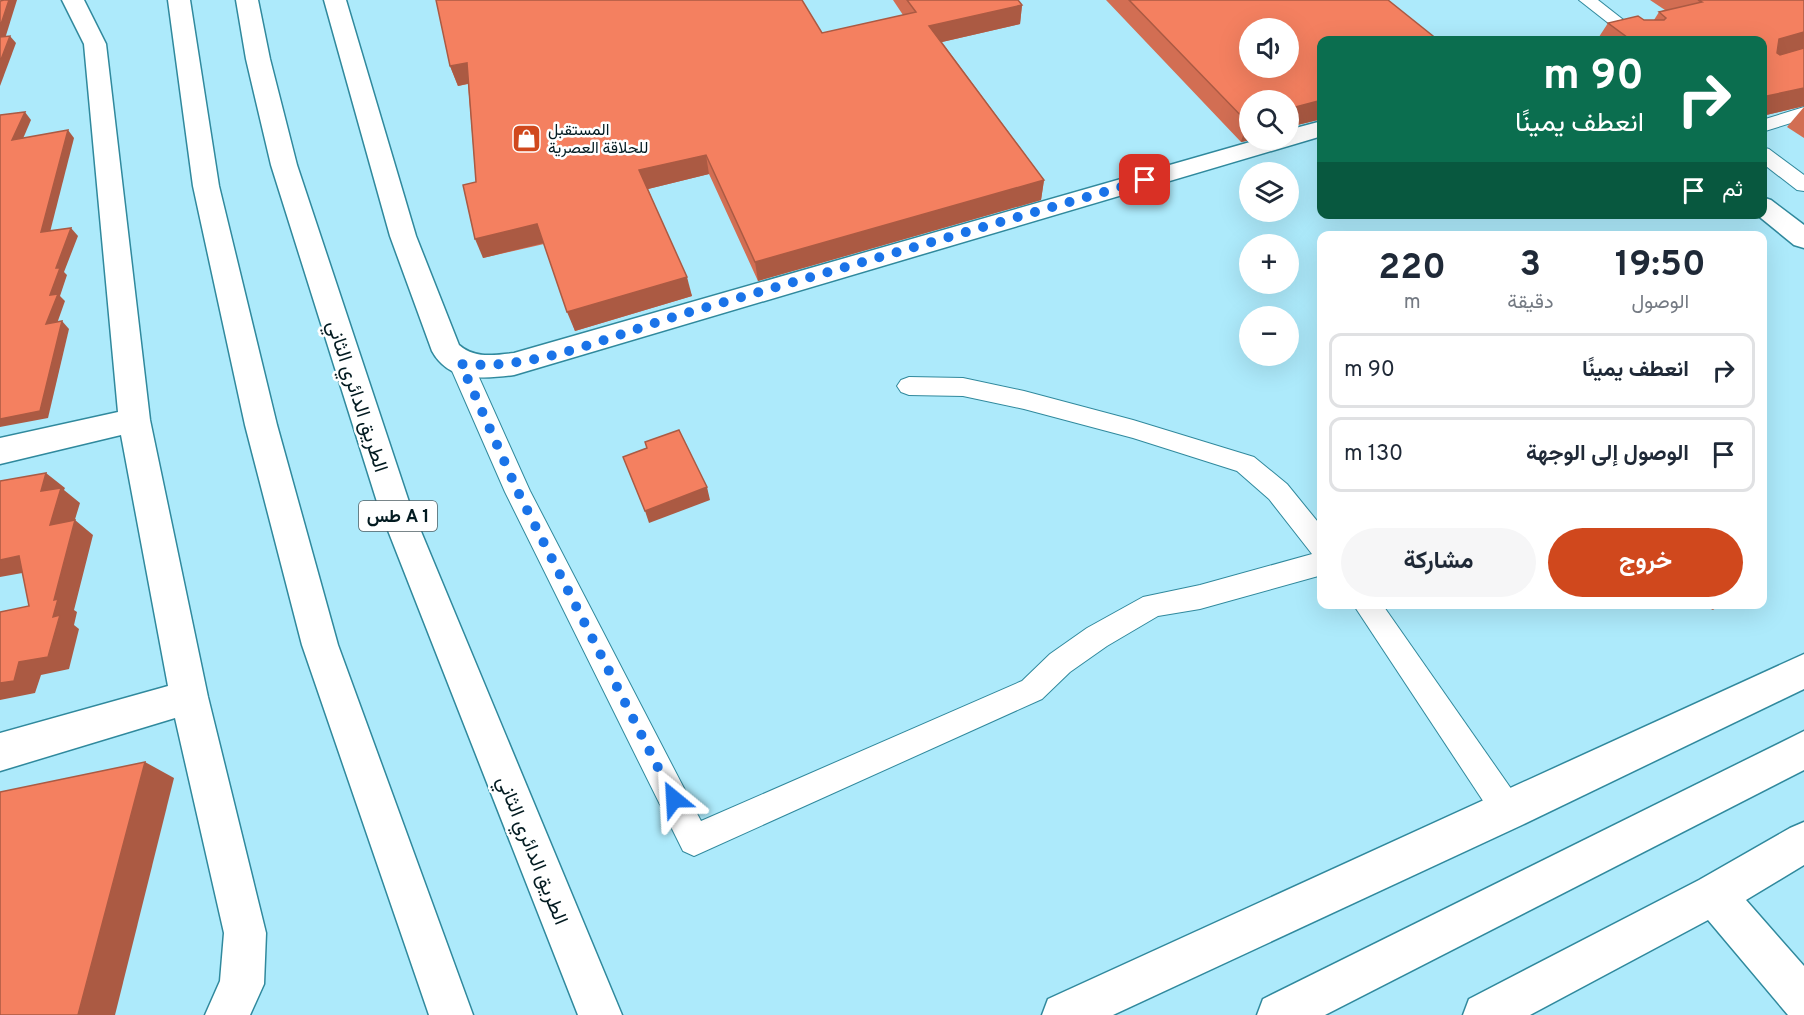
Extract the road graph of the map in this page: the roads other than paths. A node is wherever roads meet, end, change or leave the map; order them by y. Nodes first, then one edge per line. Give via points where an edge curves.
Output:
1 (74, 0) edge
2 (179, 0) edge
3 (247, 0) edge
4 (335, 0) edge
5 (1587, 0) edge
6 (1635, 36) edge
7 (1804, 113) edge
8 (1767, 124) edge
9 (1317, 129) edge
10 (1299, 135) edge
11 (1248, 150) edge
12 (1767, 157) edge
13 (1804, 185) edge
14 (1767, 210) edge
15 (1804, 239) edge
16 (461, 364) junction
17 (909, 386) dead end
18 (134, 420) junction
19 (0, 451) edge
20 (1317, 541) edge
21 (1317, 564) edge
22 (1369, 609) edge
23 (1804, 671) edge
24 (189, 698) junction
25 (1804, 750) edge
26 (0, 752) edge
27 (1508, 811) junction
28 (1804, 842) edge
29 (1714, 895) junction
30 (1804, 999) edge
31 (227, 1015) edge
32 (451, 1015) edge
33 (600, 1015) edge
34 (1064, 1015) edge
35 (1280, 1015) edge
36 (1485, 1015) edge

1 - 18 main road via 95,44
2 - 32 main road via 206,186 261,425 320,645
3 - 33 main road, الطريق الدائري الثاني / طس A 1 via 284,165 394,505
4 - 16 main road via 403,236 447,351
5 - 6 lane
7 - 8 lane
9 - 10 main road
11 - 16 main road via 557,353 488,367
12 - 13 lane
14 - 15 main road
16 - 21 lane via 518,492 694,840 1032,690 1070,657 1153,604 1200,597
17 - 20 lane via 963,387 1024,400 1245,464 1275,486
18 - 19 main road
18 - 24 main road
22 - 27 lane
23 - 27 main road
24 - 26 main road
24 - 31 main road via 245,933 242,984
25 - 35 main road
27 - 34 main road
28 - 29 main road
29 - 30 main road
29 - 36 main road

